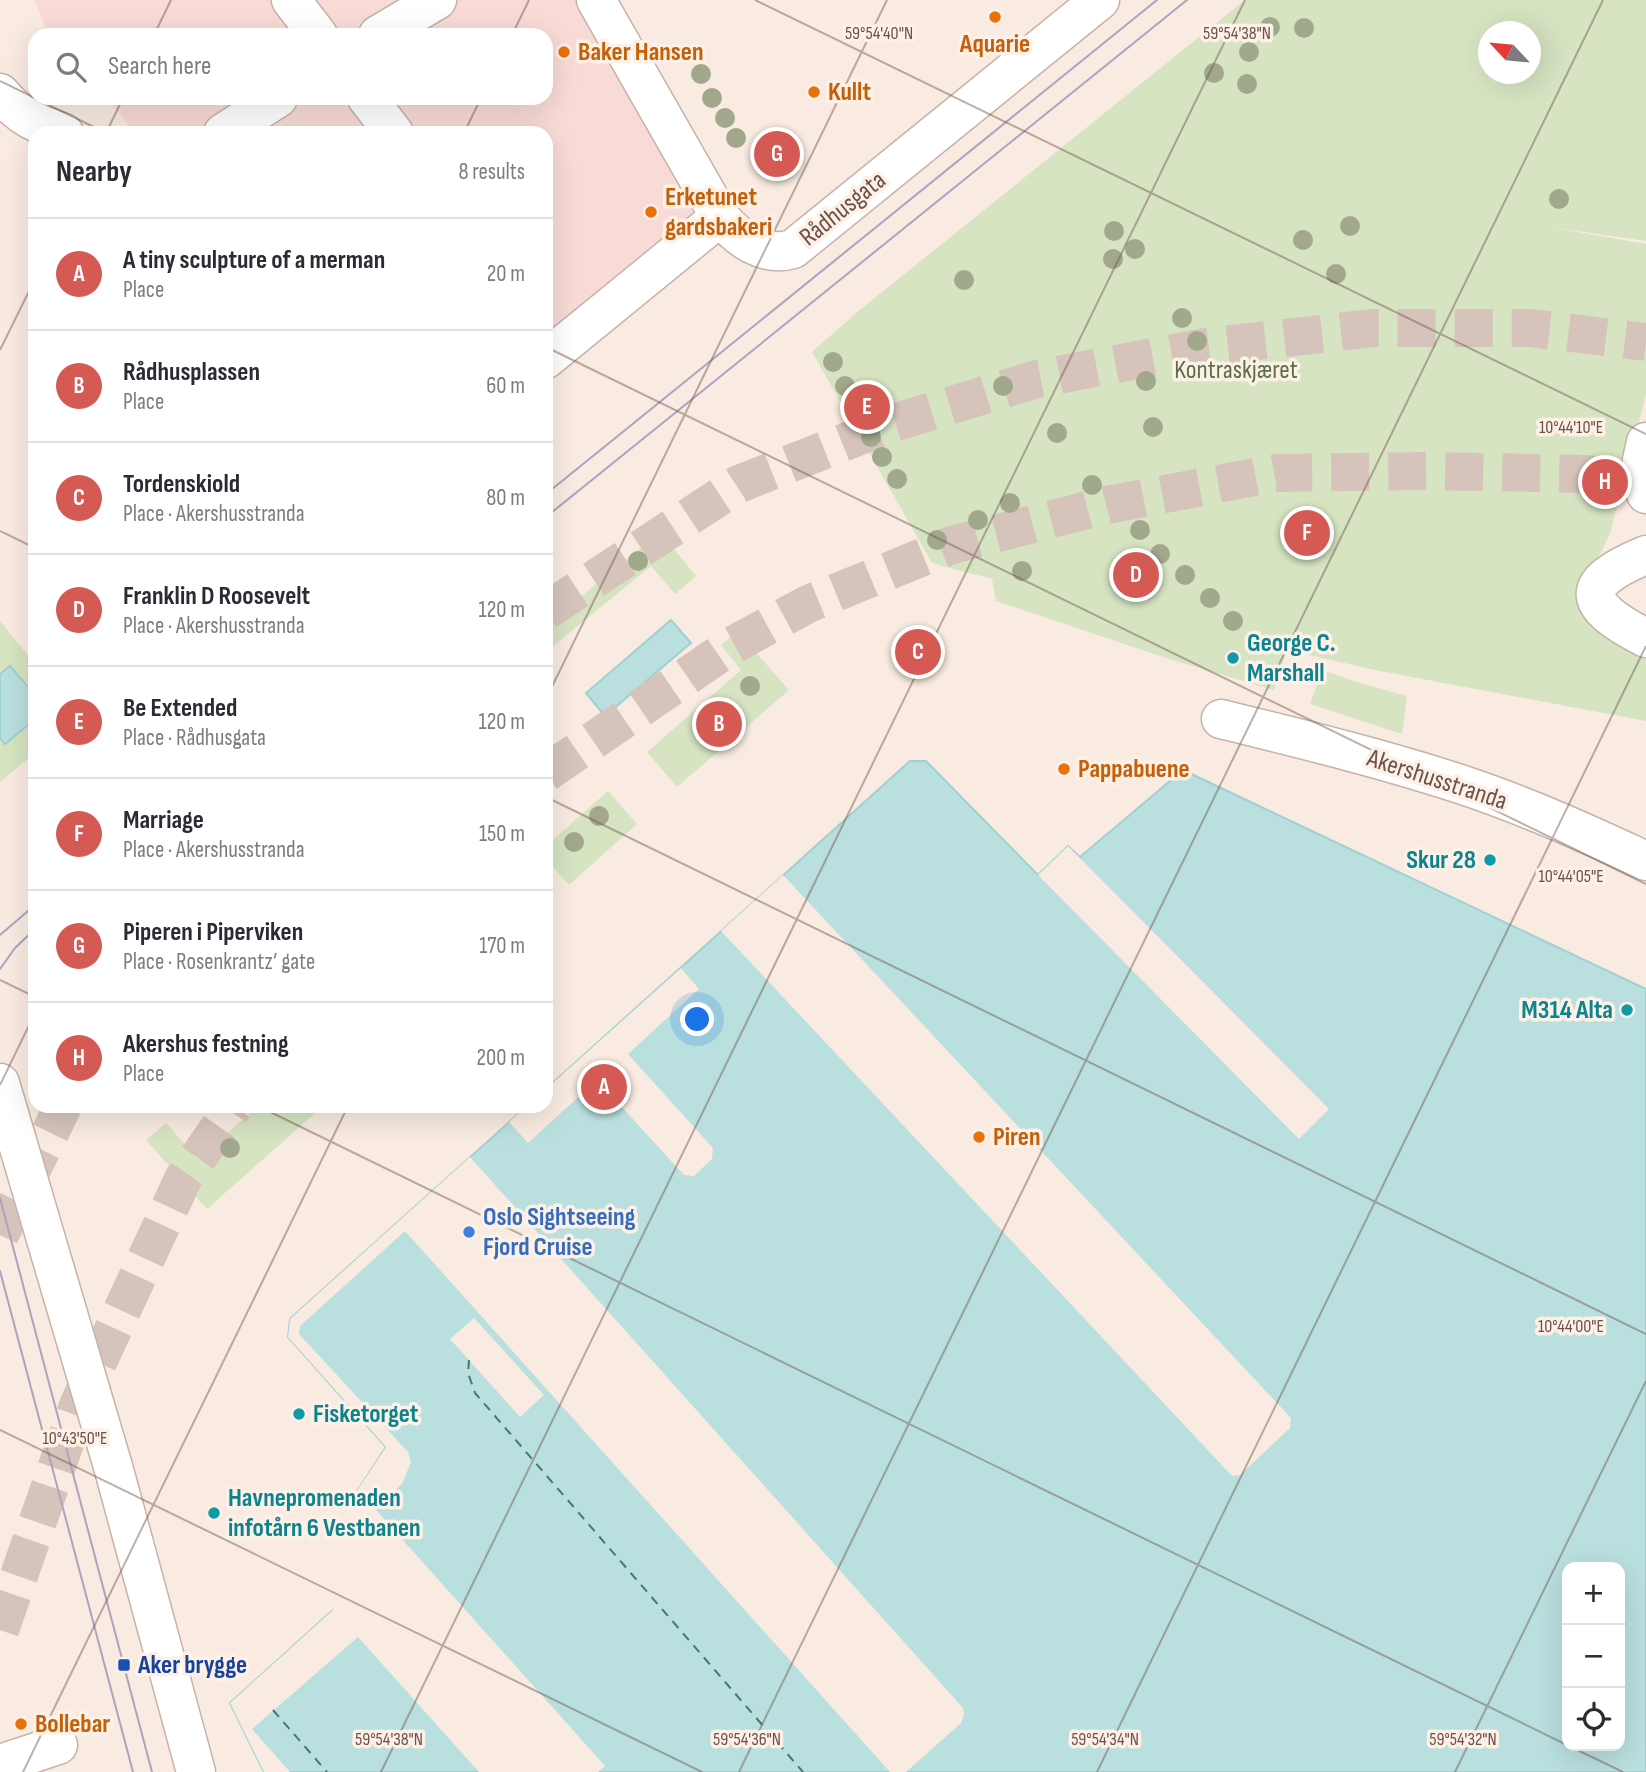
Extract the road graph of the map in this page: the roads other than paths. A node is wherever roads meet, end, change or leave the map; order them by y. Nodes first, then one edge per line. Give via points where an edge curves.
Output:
1 (291, 0) edge
2 (437, 0) edge
3 (596, 0) edge
4 (1100, 0) edge
5 (313, 28) edge
6 (390, 28) edge
7 (0, 93) edge
8 (267, 105) edge
9 (372, 105) edge
10 (45, 126) edge
11 (234, 126) edge
12 (389, 126) edge
13 (720, 217) junction
14 (553, 344) edge
15 (1646, 442) edge
16 (1646, 494) edge
17 (1646, 555) edge
18 (1646, 638) edge
19 (1221, 719) dead end
20 (1646, 861) edge
21 (0, 1083) edge
22 (0, 1161) edge
23 (32, 1189) junction
24 (58, 1745) dead end
25 (0, 1763) edge
26 (196, 1772) edge

1 - 5 street
2 - 6 street
3 - 13 street, Rådhusgata
4 - 13 street, Rådhusgata via 793,249 777,252 752,244
7 - 10 street via 31,121
8 - 11 street
9 - 12 street
13 - 14 street
15 - 16 street via 1642,460
17 - 18 street via 1608,573 1595,594 1607,616
19 - 20 street, Akershusstranda via 1464,785 1563,822
21 - 23 street
22 - 23 street via 16,1170
23 - 26 street
24 - 25 street

